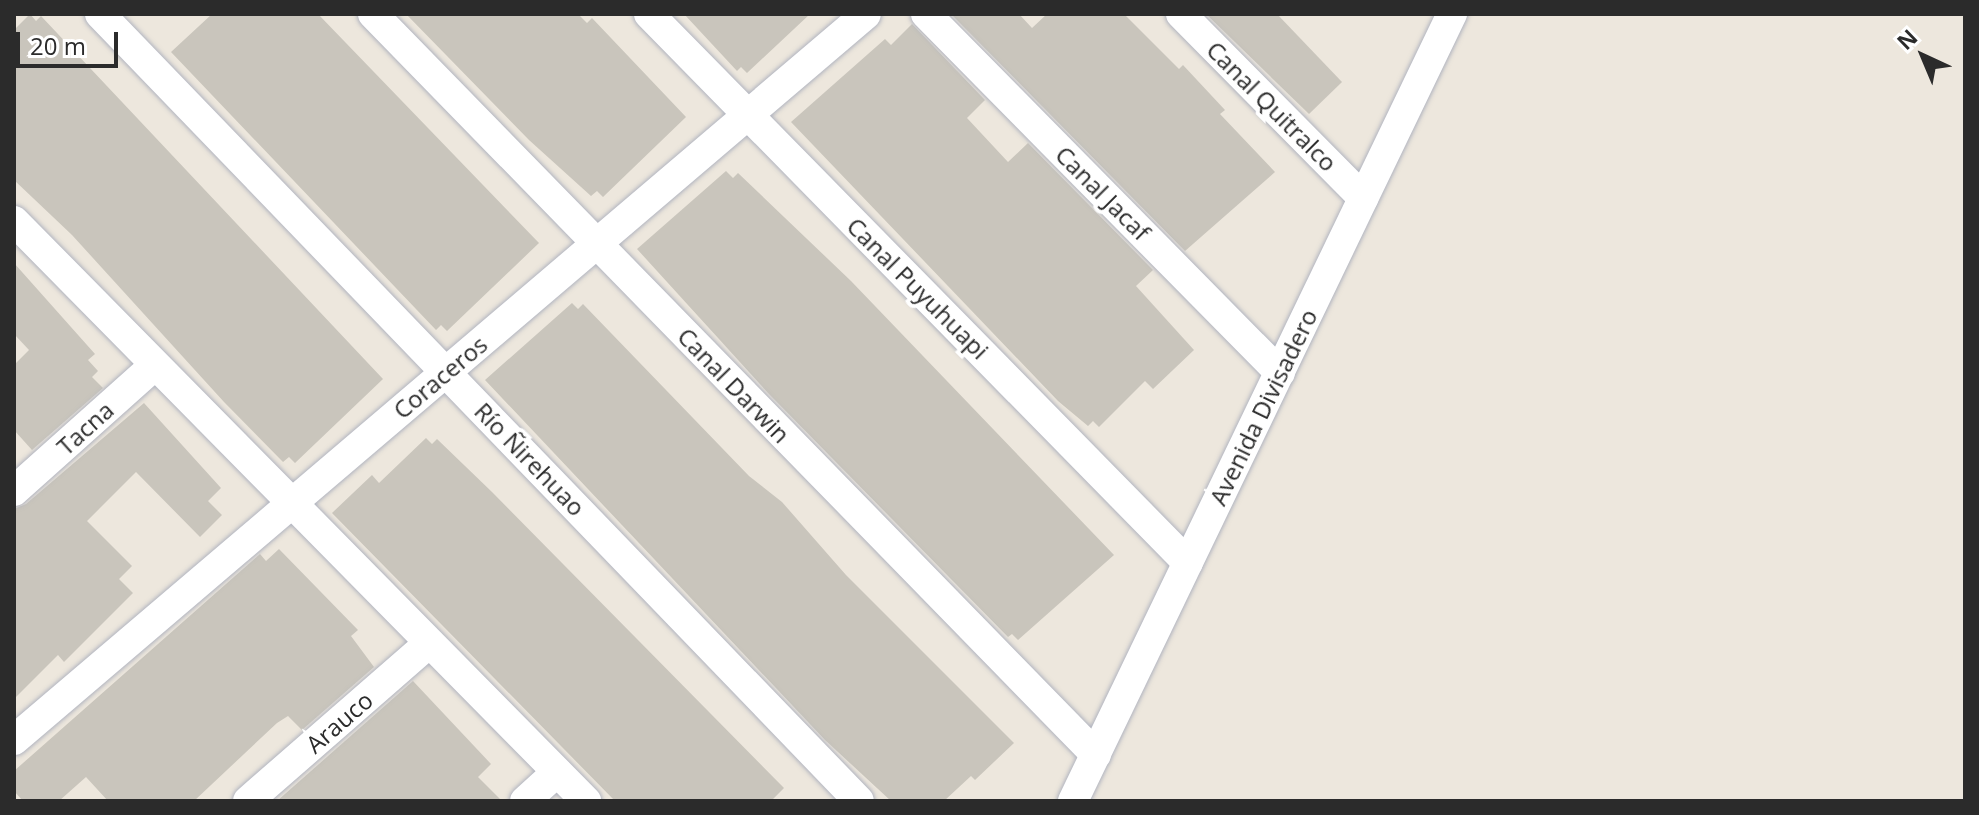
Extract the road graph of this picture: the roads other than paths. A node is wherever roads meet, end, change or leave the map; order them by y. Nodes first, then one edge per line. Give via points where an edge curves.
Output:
1 (100, 14) edge
2 (373, 14) edge
3 (649, 14) edge
4 (866, 14) edge
5 (926, 14) edge
6 (1181, 14) edge
7 (1440, 20) edge
8 (748, 115) junction
9 (1363, 198) junction
10 (17, 230) edge
11 (597, 244) junction
12 (155, 365) junction
13 (446, 372) junction
14 (1280, 373) junction
15 (14, 491) edge
16 (292, 503) junction
17 (1188, 563) junction
18 (429, 643) junction
19 (14, 740) edge
20 (1096, 755) junction
21 (557, 772) junction
22 (248, 801) edge
23 (525, 801) edge
24 (586, 801) edge
25 (859, 801) edge
26 (1073, 801) edge

1 - 13 street, Río Ñirehuao
2 - 11 street, Canal Darwin
3 - 8 street, Canal Puyuhuapi
4 - 8 street, Coraceros
5 - 14 street, Canal Jacaf
6 - 9 street, Canal Quitralco
7 - 9 street, Avenida Divisadero
8 - 11 street, Coraceros
8 - 17 street, Canal Puyuhuapi
9 - 14 street, Avenida Divisadero
10 - 12 street
11 - 13 street, Coraceros
11 - 20 street, Canal Darwin
12 - 15 street, Tacna
12 - 16 street
13 - 16 street, Coraceros
13 - 25 street, Río Ñirehuao
14 - 17 street, Avenida Divisadero
16 - 18 street
16 - 19 street, Coraceros
17 - 20 street, Avenida Divisadero
18 - 21 street
18 - 22 street, Arauco
20 - 26 street, Avenida Divisadero
21 - 23 street
21 - 24 street

